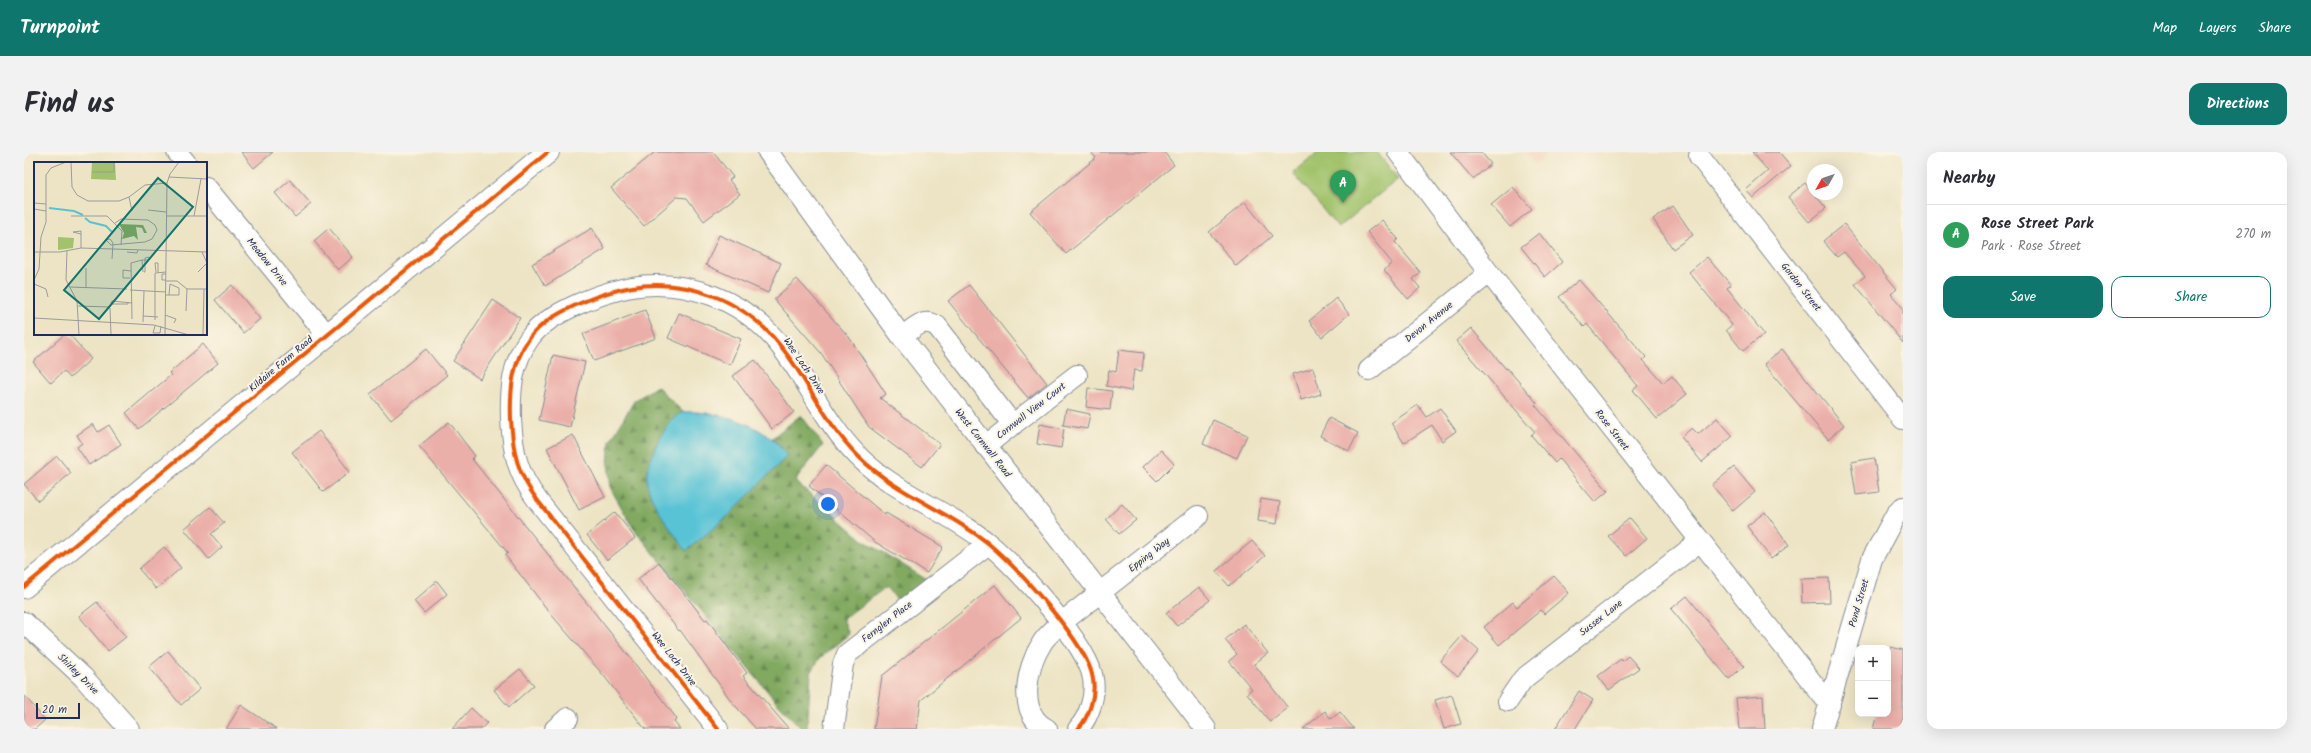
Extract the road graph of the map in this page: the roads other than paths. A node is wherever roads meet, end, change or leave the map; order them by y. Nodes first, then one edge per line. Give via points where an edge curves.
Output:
1 (178, 152) edge
2 (548, 152) edge
3 (768, 152) edge
4 (1398, 152) edge
5 (1699, 156) dead end
6 (185, 162) edge
7 (207, 188) edge
8 (1489, 273) junction
9 (328, 336) junction
10 (902, 337) junction
11 (1369, 370) dead end
12 (1077, 375) dead end
13 (1903, 419) edge
14 (1014, 425) junction
15 (985, 446) junction
16 (1903, 506) edge
17 (1198, 516) dead end
18 (1700, 541) junction
19 (988, 544) junction
20 (24, 587) edge
21 (1100, 594) junction
22 (24, 622) edge
23 (1061, 623) junction
24 (1508, 701) dead end
25 (1830, 705) junction
26 (129, 729) edge
27 (718, 729) edge
28 (834, 729) edge
29 (1047, 729) edge
30 (1078, 729) edge
31 (1206, 729) edge
32 (1822, 729) edge

1 - 6 street
2 - 9 main road, Kildaire Farm Road
3 - 10 street, West Cornwall Road
4 - 8 street, Rose Street
5 - 13 street, Gordon Street
7 - 9 street, Meadow Drive
8 - 11 street, Devon Avenue
8 - 18 street, Rose Street
9 - 20 main road, Kildaire Farm Road
10 - 14 street via 924,322 931,322 937,326
10 - 15 street, West Cornwall Road
12 - 14 street, Cornwall View Court
14 - 15 street, Cornwall View Court
15 - 21 street, West Cornwall Road
16 - 25 street, Pond Street via 1896,514 1872,559
17 - 21 street, Epping Way
18 - 24 street, Sussex Lane via 1523,679
18 - 25 street, Rose Street
19 - 23 street, Wee Loch Drive via 1016,571
19 - 27 street, Wee Loch Drive via 861,459 837,431 785,350 764,326 738,308 715,297 686,288 641,286 602,294 554,316 528,340 512,380 512,443 519,471 538,501
19 - 28 street, Fernglen Place via 847,654 843,664
21 - 23 street, Epping Way
21 - 31 street, West Cornwall Road
22 - 26 street, Shirley Drive via 83,677
23 - 29 street, Epping Way via 1042,642 1030,666 1027,698 1031,713 1038,724
23 - 30 street, Wee Loch Drive via 1086,660 1093,679 1089,711
25 - 32 street, Pond Street

